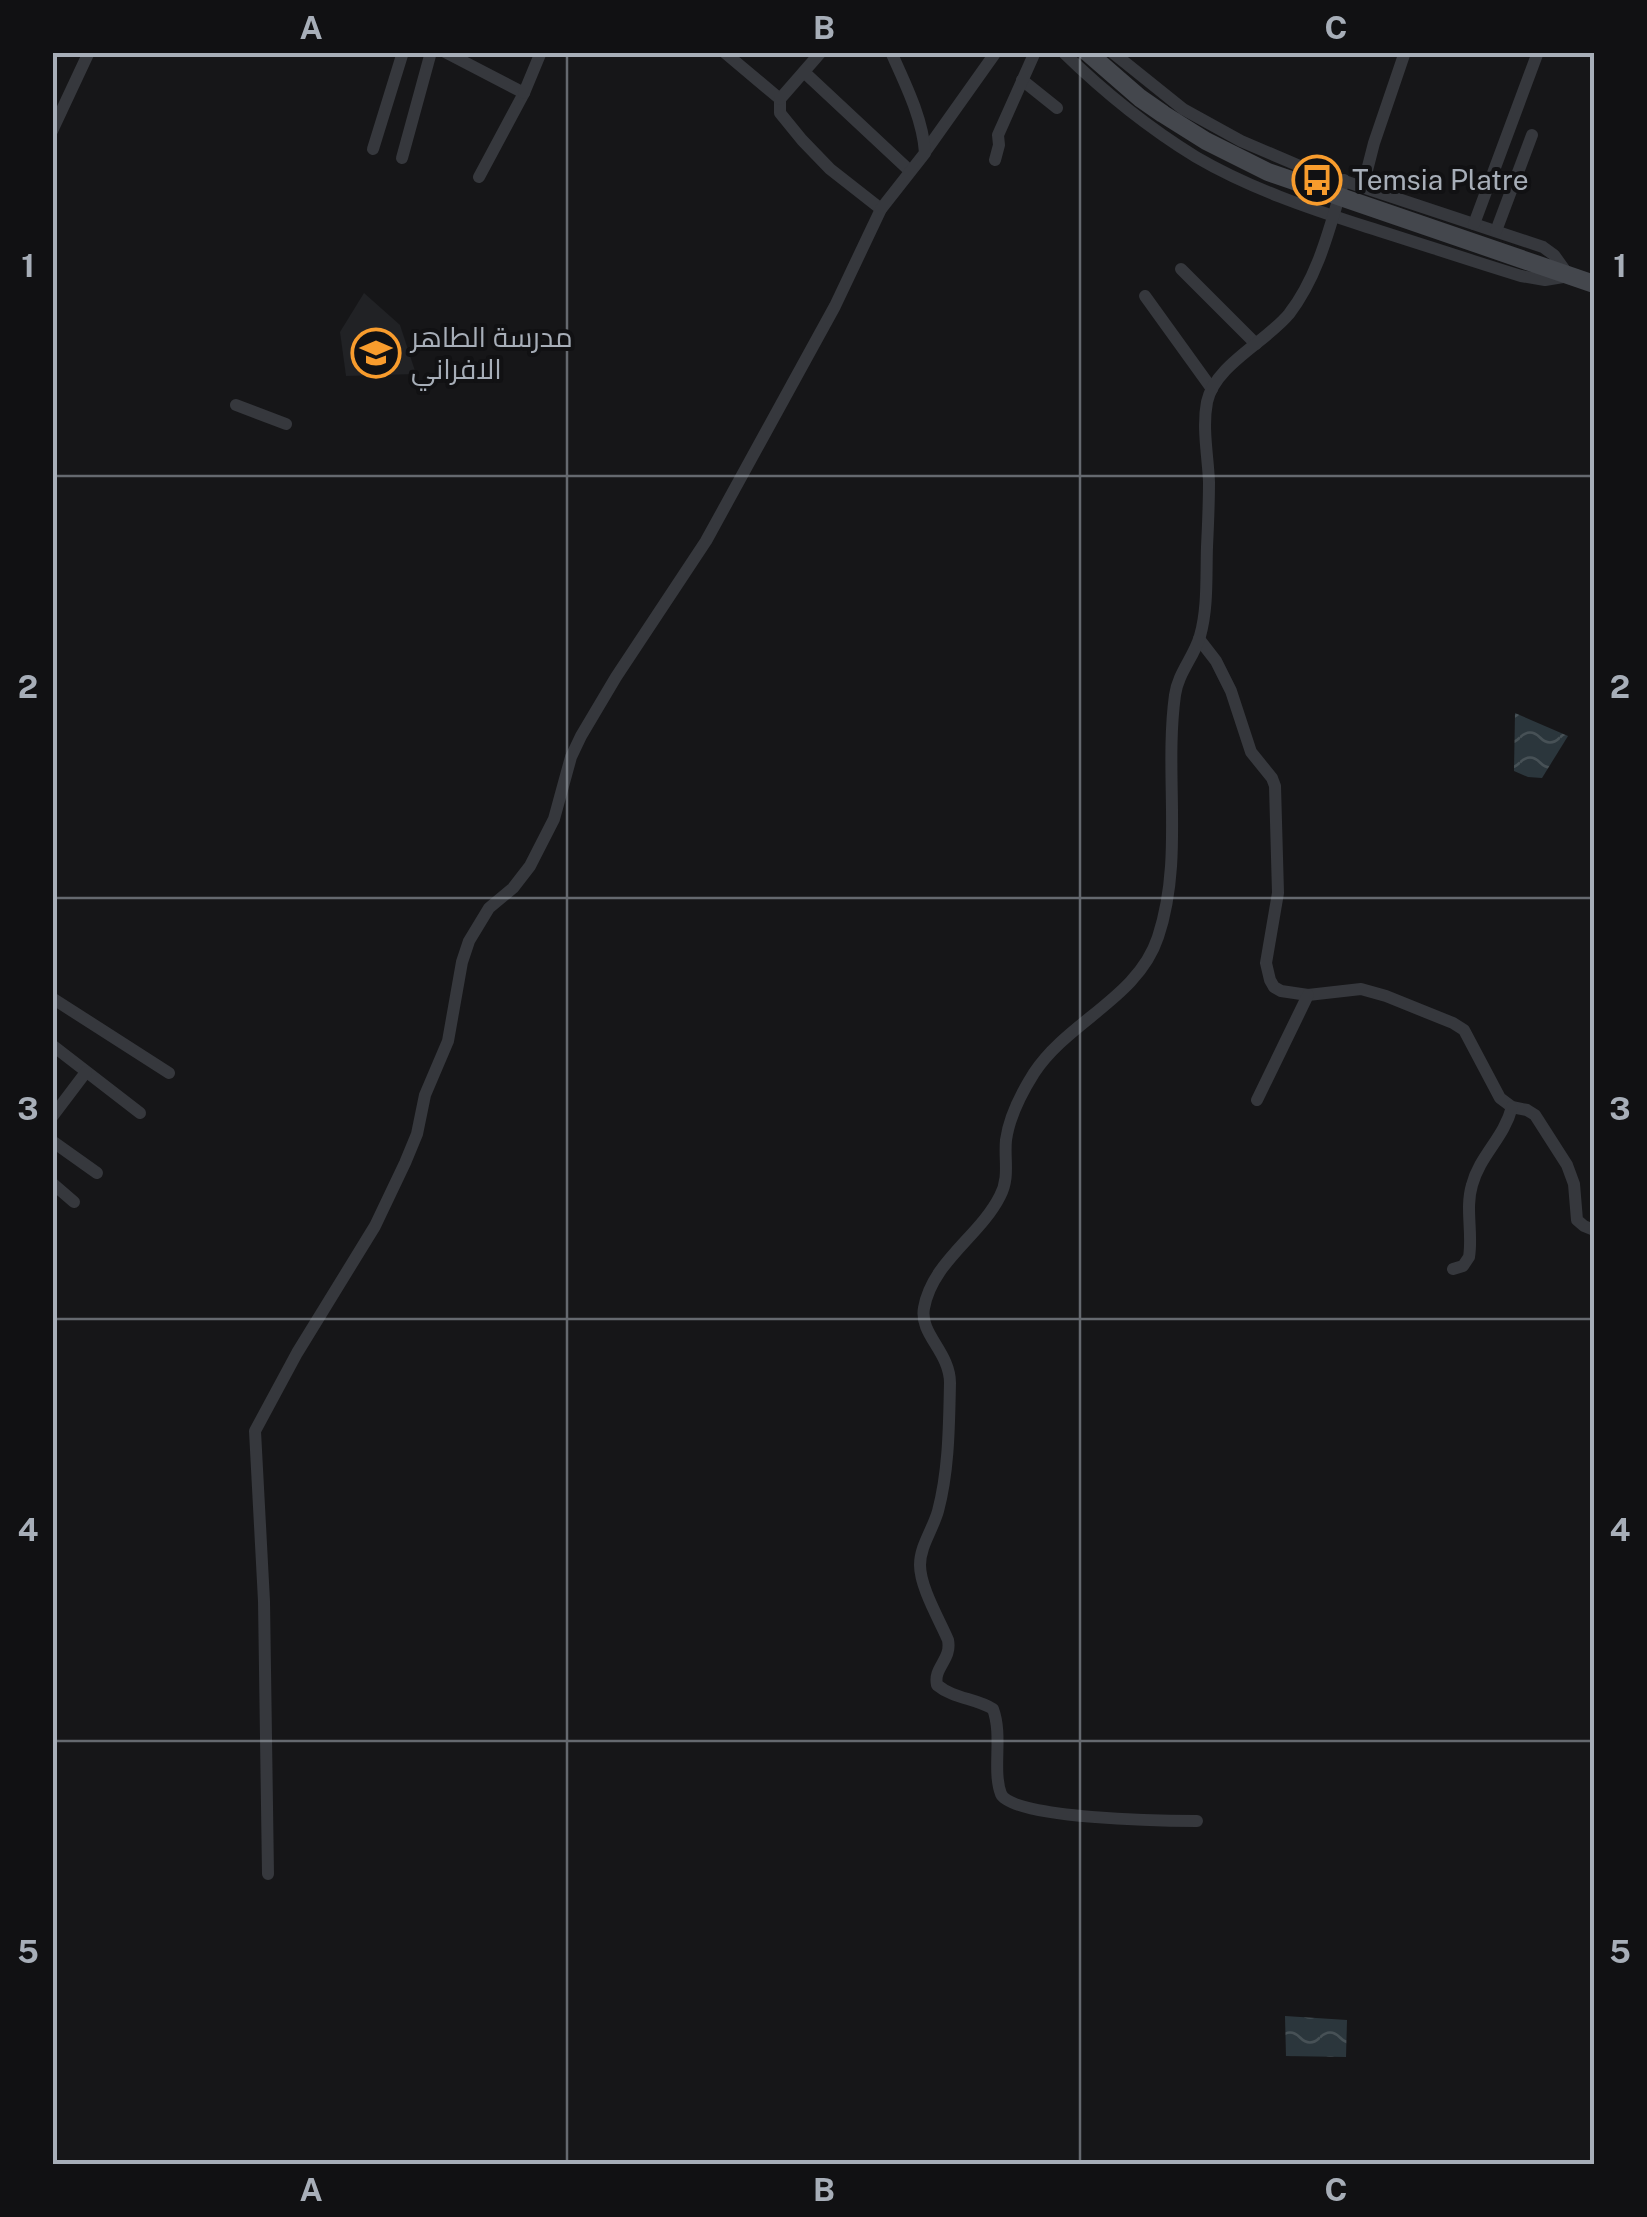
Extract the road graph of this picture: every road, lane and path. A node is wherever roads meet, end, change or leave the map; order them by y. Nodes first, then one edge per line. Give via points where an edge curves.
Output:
1 (89, 52) edge
2 (402, 52) edge
3 (432, 52) edge
4 (445, 52) edge
5 (541, 52) edge
6 (724, 52) edge
7 (822, 52) edge
8 (891, 52) edge
9 (996, 52) edge
10 (1035, 52) edge
11 (1063, 52) edge
12 (1086, 52) edge
13 (1406, 52) edge
14 (1538, 52) edge
15 (467, 58) edge
16 (1113, 71) edge
17 (804, 72) junction
18 (1022, 80) junction
19 (524, 93) junction
20 (780, 99) junction
21 (1057, 108) dead end
22 (52, 131) edge
23 (1532, 135) dead end
24 (374, 149) dead end
25 (925, 153) junction
26 (402, 158) dead end
27 (995, 160) dead end
28 (910, 171) junction
29 (479, 177) dead end
30 (1363, 186) junction
31 (1339, 198) junction
32 (881, 209) junction
33 (1483, 227) junction
34 (1475, 244) junction
35 (1181, 268) dead end
36 (1569, 276) junction
37 (1594, 284) edge
38 (1145, 296) dead end
39 (1256, 344) junction
40 (1212, 389) junction
41 (236, 405) dead end
42 (286, 424) dead end
43 (1199, 639) junction
44 (1308, 995) junction
45 (52, 998) edge
46 (52, 1045) edge
47 (86, 1072) junction
48 (169, 1073) dead end
49 (1257, 1100) dead end
50 (1512, 1106) junction
51 (140, 1113) dead end
52 (52, 1116) edge
53 (52, 1141) edge
54 (97, 1172) dead end
55 (52, 1184) edge
56 (74, 1202) dead end
57 (1594, 1230) edge
58 (1453, 1269) dead end
59 (1197, 1821) dead end
60 (268, 1874) dead end

1 - 22 street
2 - 24 street
3 - 26 street
4 - 15 street
5 - 19 street
6 - 20 street
7 - 17 street
8 - 25 street
9 - 25 street
10 - 18 street
11 - 16 street
12 - 16 main road
13 - 30 street
14 - 33 street
15 - 19 street
16 - 31 street
16 - 31 main road via 1158,122
17 - 20 street
17 - 28 street
18 - 21 street
18 - 27 street via 998,135
19 - 29 street
20 - 32 street via 780,112 802,140
23 - 33 street
25 - 28 street
28 - 32 street
30 - 31 street
30 - 33 street
31 - 34 main road
31 - 36 street via 1532,279
31 - 39 street via 1298,300
32 - 60 street via 836,306 706,541 575,747 540,849 468,941 448,1041 406,1162 256,1431
33 - 34 main road
33 - 36 street via 1543,247
34 - 36 main road
35 - 39 street
36 - 37 main road
38 - 40 street
39 - 40 street
40 - 43 street via 1206,406 1209,492
41 - 42 street
43 - 44 street via 1230,691 1248,745 1275,786 1278,894 1268,973 1280,991
43 - 59 street via 1175,692 1173,852 1157,941 1139,972 1034,1074 1007,1134 1001,1195 941,1271 924,1304 924,1320 950,1379 942,1492 920,1558 921,1578 950,1649 936,1682 993,1709 1005,1800 1052,1812
44 - 49 street
44 - 50 street via 1370,990 1459,1026 1500,1098
45 - 48 street
46 - 47 street
47 - 51 street
47 - 52 street
50 - 57 street via 1538,1120 1570,1171 1577,1220
50 - 58 street via 1472,1184 1468,1257
53 - 54 street
55 - 56 street

